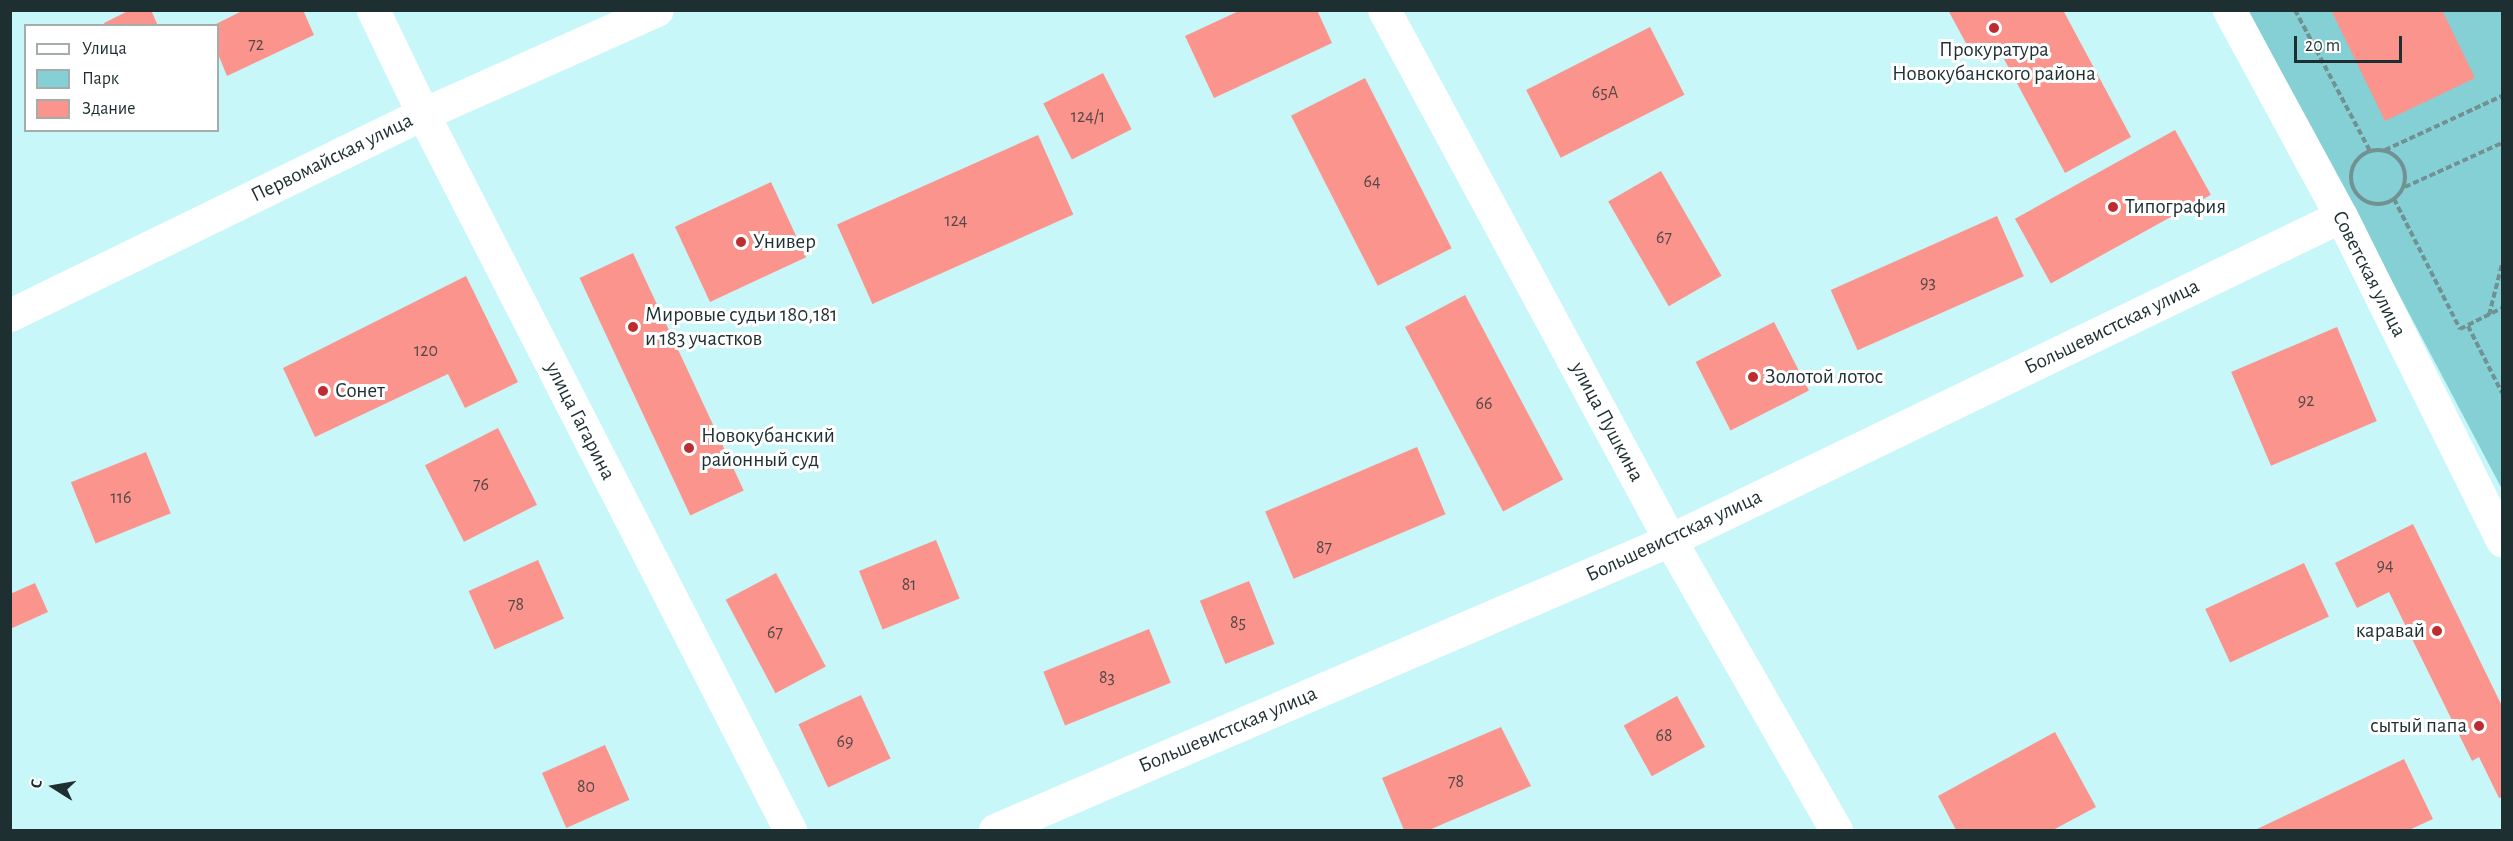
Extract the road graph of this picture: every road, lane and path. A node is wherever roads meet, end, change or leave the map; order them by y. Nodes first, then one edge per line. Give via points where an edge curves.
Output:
1 (373, 10) edge
2 (657, 10) edge
3 (1384, 10) edge
4 (2229, 10) edge
5 (2295, 10) edge
6 (2502, 96) edge
7 (423, 114) junction
8 (2502, 143) edge
9 (2384, 150) junction
10 (2404, 188) junction
11 (2341, 216) junction
12 (2502, 264) edge
13 (2502, 308) edge
14 (10, 315) edge
15 (2489, 315) junction
16 (2468, 326) junction
17 (2502, 393) edge
18 (1670, 540) junction
19 (2502, 540) edge
20 (790, 831) edge
21 (995, 831) edge
22 (1836, 831) edge

1 - 7 street, улица Гагарина
2 - 7 street, Первомайская улица
3 - 18 street, улица Пушкина
4 - 11 street, Советская улица
5 - 9 path via 2370,152
6 - 9 path
7 - 14 street, Первомайская улица
7 - 20 street, улица Гагарина
8 - 10 path
9 - 10 path via 2397,155
10 - 16 path via 2394,199 2460,329
11 - 18 street, Большевистская улица
11 - 19 street, Советская улица
12 - 15 path
13 - 15 path
15 - 16 path
16 - 17 path
18 - 21 street, Большевистская улица
18 - 22 street, улица Пушкина

